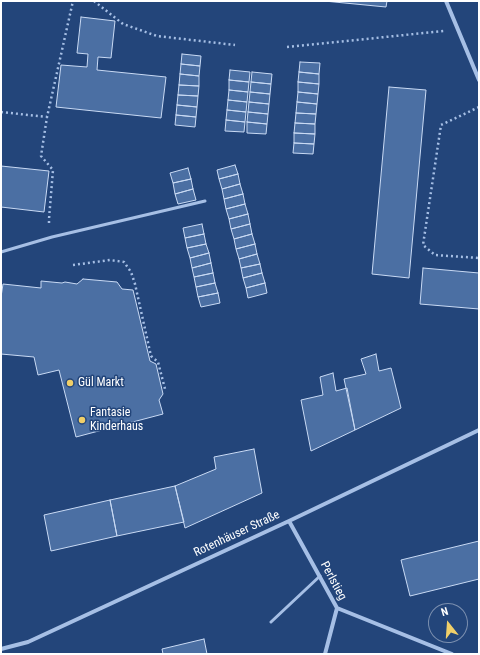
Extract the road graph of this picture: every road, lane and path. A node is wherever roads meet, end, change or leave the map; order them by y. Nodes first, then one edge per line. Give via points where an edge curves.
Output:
1 (73, 1) edge
2 (94, 1) edge
3 (446, 1) edge
4 (458, 30) junction
5 (235, 45) dead end
6 (287, 47) dead end
7 (479, 80) edge
8 (479, 107) edge
9 (1, 112) edge
10 (47, 117) junction
11 (204, 201) dead end
12 (52, 237) junction
13 (1, 252) edge
14 (479, 258) edge
15 (73, 265) dead end
16 (165, 389) dead end
17 (479, 430) edge
18 (289, 521) junction
19 (320, 576) junction
20 (337, 608) junction
21 (271, 622) dead end
22 (1, 649) edge
23 (325, 654) edge
24 (452, 654) edge

1 - 10 path
2 - 5 path via 123,24 157,36
3 - 4 street
4 - 6 path
4 - 7 street
8 - 14 path via 441,125 423,245 435,255
9 - 10 path
10 - 12 path via 41,156 53,170 49,219
11 - 12 lane
12 - 13 lane
15 - 16 path via 110,260 124,262 135,284 151,356 158,362
17 - 18 street, Rotenhäuser Straße
18 - 19 street, Perlstieg
18 - 22 street, Rotenhäuser Straße via 28,642
19 - 20 street, Perlstieg
19 - 21 lane
20 - 23 street, Perlstieg
20 - 24 street

